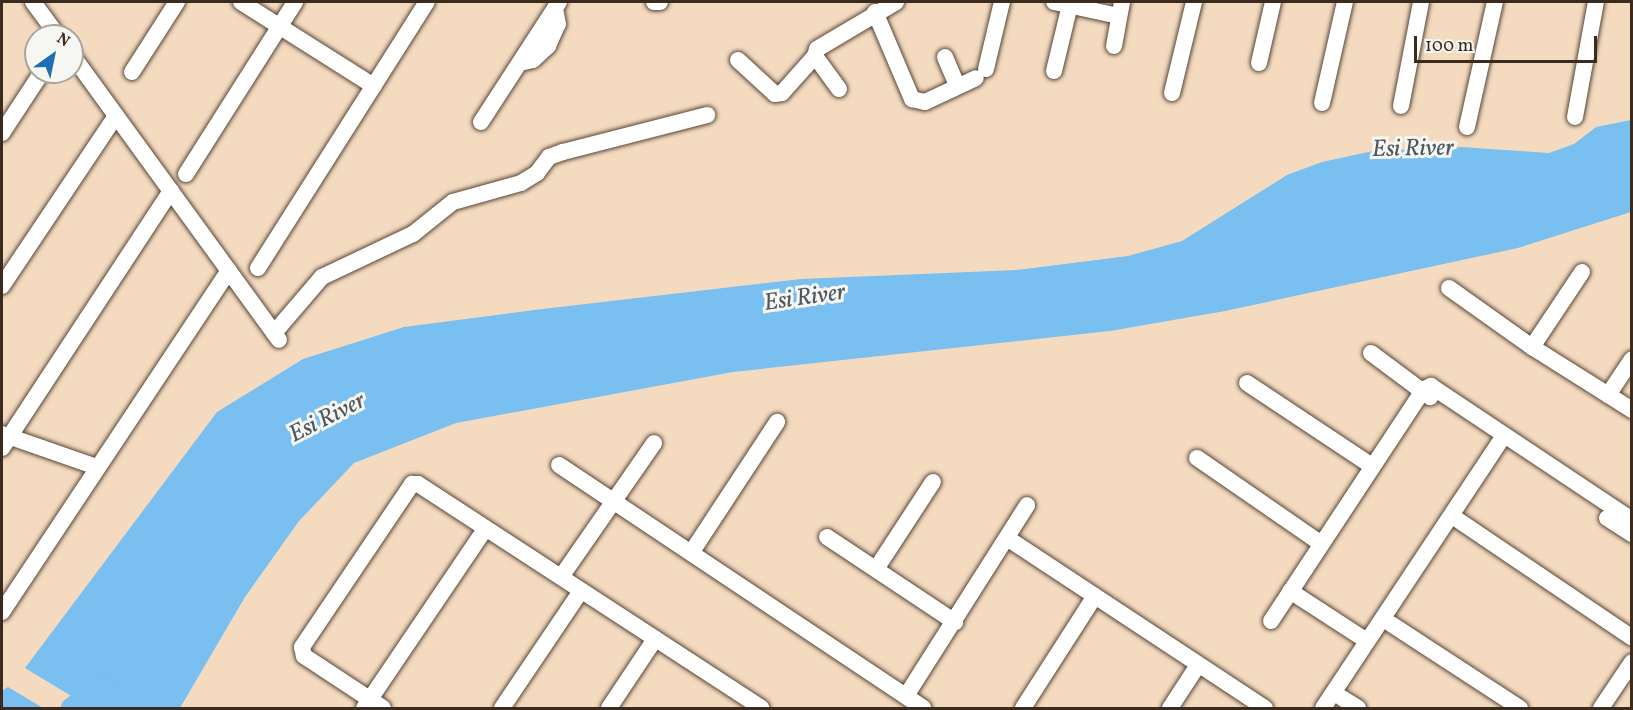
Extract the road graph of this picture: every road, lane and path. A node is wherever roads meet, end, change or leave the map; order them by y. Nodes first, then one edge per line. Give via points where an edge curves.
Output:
1 (33, 2) edge
2 (177, 2) edge
3 (241, 2) edge
4 (295, 2) edge
5 (427, 2) edge
6 (654, 2) edge
7 (660, 2) edge
8 (896, 2) edge
9 (1002, 2) edge
10 (1194, 2) edge
11 (1273, 2) edge
12 (1345, 2) edge
13 (1421, 2) edge
14 (1495, 2) edge
15 (1596, 2) edge
16 (1062, 3) edge
17 (557, 5) edge
18 (1121, 9) edge
19 (875, 12) junction
20 (49, 24) edge
21 (280, 26) junction
22 (1114, 46) dead end
23 (815, 56) junction
24 (945, 57) dead end
25 (738, 60) dead end
26 (1259, 63) dead end
27 (84, 71) edge
28 (1054, 71) dead end
29 (132, 72) dead end
30 (34, 84) edge
31 (957, 85) junction
32 (374, 86) junction
33 (839, 89) dead end
34 (1172, 93) dead end
35 (1322, 103) dead end
36 (1401, 106) dead end
37 (706, 115) dead end
38 (117, 116) junction
39 (1575, 117) dead end
40 (481, 122) dead end
41 (1467, 127) dead end
42 (2, 133) edge
43 (186, 174) dead end
44 (171, 191) junction
45 (258, 268) dead end
46 (229, 270) junction
47 (1582, 272) dead end
48 (2, 286) edge
49 (1449, 288) dead end
50 (1532, 347) junction
51 (1371, 353) dead end
52 (1632, 359) edge
53 (1246, 383) dead end
54 (1424, 390) junction
55 (1608, 395) junction
56 (1632, 410) edge
57 (777, 422) dead end
58 (4, 440) edge
59 (1504, 442) junction
60 (654, 443) dead end
61 (1197, 458) dead end
62 (559, 465) dead end
63 (1372, 466) junction
64 (97, 467) junction
65 (933, 482) dead end
66 (614, 501) junction
67 (1027, 505) dead end
68 (1458, 520) junction
69 (1629, 523) edge
70 (486, 528) junction
71 (827, 537) dead end
72 (1007, 538) junction
73 (1320, 543) junction
74 (691, 553) junction
75 (876, 569) junction
76 (561, 577) junction
77 (580, 591) junction
78 (1290, 591) junction
79 (1095, 596) junction
80 (2, 612) edge
81 (1271, 621) dead end
82 (955, 622) junction
83 (1391, 624) junction
84 (1632, 638) edge
85 (655, 639) junction
86 (1367, 641) junction
87 (1632, 662) edge
88 (1198, 664) junction
89 (906, 696) junction
90 (1339, 703) edge
91 (372, 705) edge
92 (752, 706) edge
93 (502, 708) edge
94 (609, 708) edge
95 (924, 708) edge
96 (1023, 708) edge
97 (1170, 708) edge
98 (1265, 708) edge
99 (1323, 708) edge
100 (1358, 708) edge
101 (1520, 708) edge
102 (1601, 708) edge

1 - 20 street
2 - 29 street
3 - 21 street
4 - 21 street
5 - 32 street
6 - 7 street
8 - 19 street
9 - 31 street via 981,73
10 - 34 street
11 - 26 street
12 - 35 street
13 - 36 street
14 - 41 street
15 - 39 street
16 - 18 street
16 - 28 street
17 - 40 street
18 - 22 street
19 - 23 street via 823,43
19 - 31 street via 912,99 925,102
21 - 32 street
21 - 43 street
23 - 25 street via 782,93 774,94
23 - 33 street
24 - 31 street
27 - 38 street
30 - 42 street
32 - 45 street
37 - 46 street via 563,152 549,158 530,179 453,202 413,234 321,278 276,337
38 - 44 street
38 - 48 street
44 - 46 street
44 - 58 street
46 - 64 street
47 - 50 street
49 - 50 street
50 - 55 street
51 - 54 street
52 - 55 street
53 - 63 street
54 - 59 street via 1431,386
54 - 63 street
55 - 56 street
57 - 74 street
58 - 64 street
59 - 68 street
59 - 69 street
59 - 86 street
60 - 66 street
61 - 73 street
62 - 66 street
63 - 73 street
64 - 80 street
65 - 75 street
66 - 74 street
66 - 76 street
67 - 72 street
68 - 83 street
68 - 84 street
70 - 76 street
70 - 91 street
70 - 91 street via 418,484 406,487 302,647 304,656
71 - 75 street
72 - 79 street
72 - 82 street
73 - 78 street
74 - 89 street
75 - 82 street
76 - 77 street
77 - 85 street
77 - 93 street
78 - 81 street
78 - 86 street
79 - 88 street
79 - 96 street
82 - 89 street
83 - 90 street
83 - 101 street
85 - 92 street
85 - 94 street
86 - 99 street
87 - 102 street
88 - 97 street
88 - 98 street
89 - 95 street
90 - 100 street

